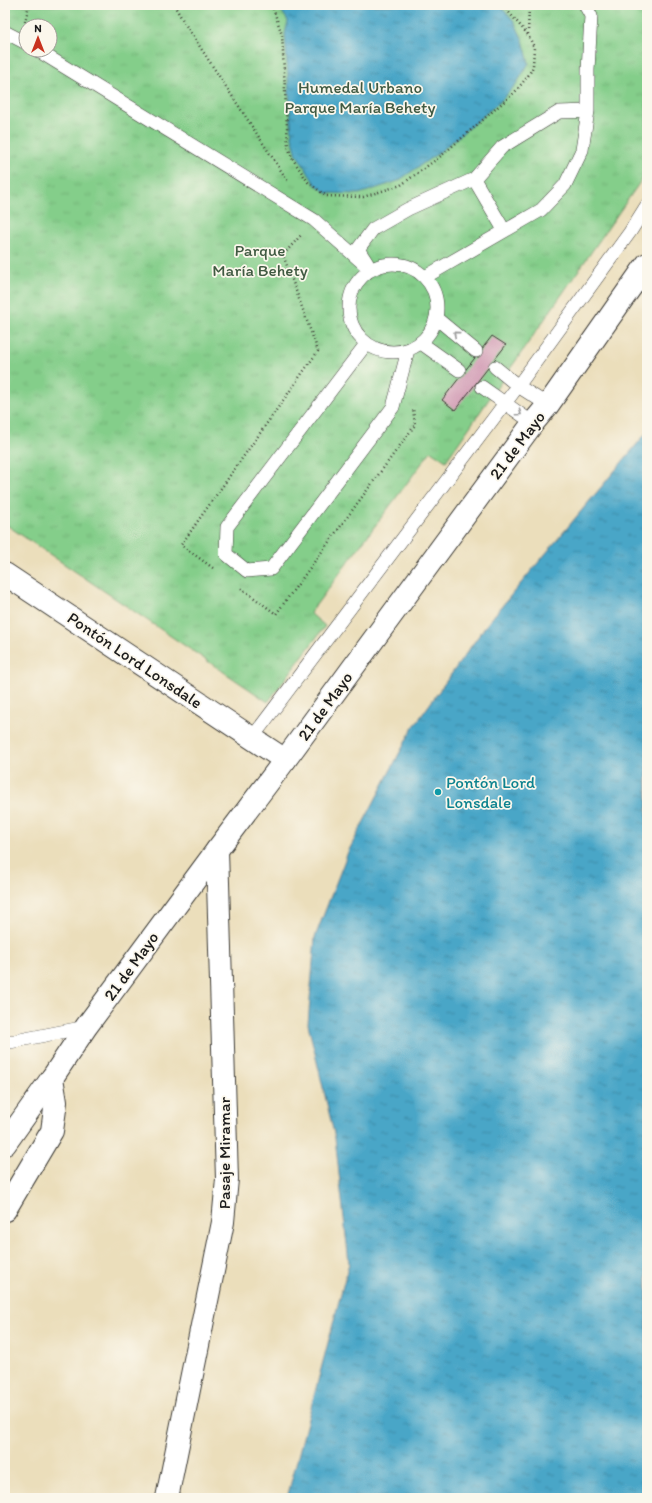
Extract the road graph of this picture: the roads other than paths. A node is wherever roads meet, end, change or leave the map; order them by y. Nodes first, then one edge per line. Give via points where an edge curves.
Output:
1 (585, 5) edge
2 (5, 32) edge
3 (18, 39) edge
4 (50, 58) edge
5 (588, 111) junction
6 (474, 179) junction
7 (647, 205) edge
8 (504, 230) junction
9 (646, 266) edge
10 (370, 270) junction
11 (425, 277) junction
12 (436, 318) junction
13 (421, 343) junction
14 (366, 344) junction
15 (408, 350) junction
16 (476, 351) dead end
17 (495, 367) dead end
18 (459, 370) dead end
19 (518, 386) junction
20 (482, 387) dead end
21 (505, 403) junction
22 (548, 405) junction
23 (533, 423) junction
24 (5, 574) edge
25 (252, 738) junction
26 (285, 760) junction
27 (217, 850) junction
28 (86, 1028) junction
29 (5, 1040) edge
30 (52, 1078) junction
31 (5, 1144) edge
32 (5, 1210) edge
33 (167, 1498) edge

1 - 5 lane via 591,16
2 - 3 lane
4 - 10 lane via 314,220
5 - 6 lane via 559,112 502,147
5 - 8 lane via 582,150 565,185 541,210
6 - 8 lane
6 - 10 lane via 408,209 373,229 358,249
7 - 19 lane
8 - 11 lane
9 - 22 street, 21 de Mayo
10 - 11 lane via 384,264 399,264 413,268
10 - 14 lane via 359,279 351,291 348,306 356,334
11 - 12 lane via 433,289 437,303
12 - 13 lane via 431,331
16 -> 12 lane
13 - 15 lane
13 - 18 lane
14 - 15 lane via 379,351 394,353
14 - 15 lane via 227,527 226,554 247,571 271,569 393,407
17 - 19 lane
19 - 21 lane
19 - 22 lane
20 - 21 lane
21 -> 23 lane
21 - 25 lane
22 - 23 street, 21 de Mayo
23 - 26 street, 21 de Mayo
24 - 25 street, Pontón Lord Lonsdale
25 - 26 street, Pontón Lord Lonsdale
26 - 27 street, 21 de Mayo
27 - 28 street, 21 de Mayo
27 - 33 street, Pasaje Miramar via 226,1198 222,1229
28 - 29 lane via 10,1042
28 - 30 street, 21 de Mayo
30 - 31 street, 21 de Mayo
30 - 32 street via 56,1102 52,1131

